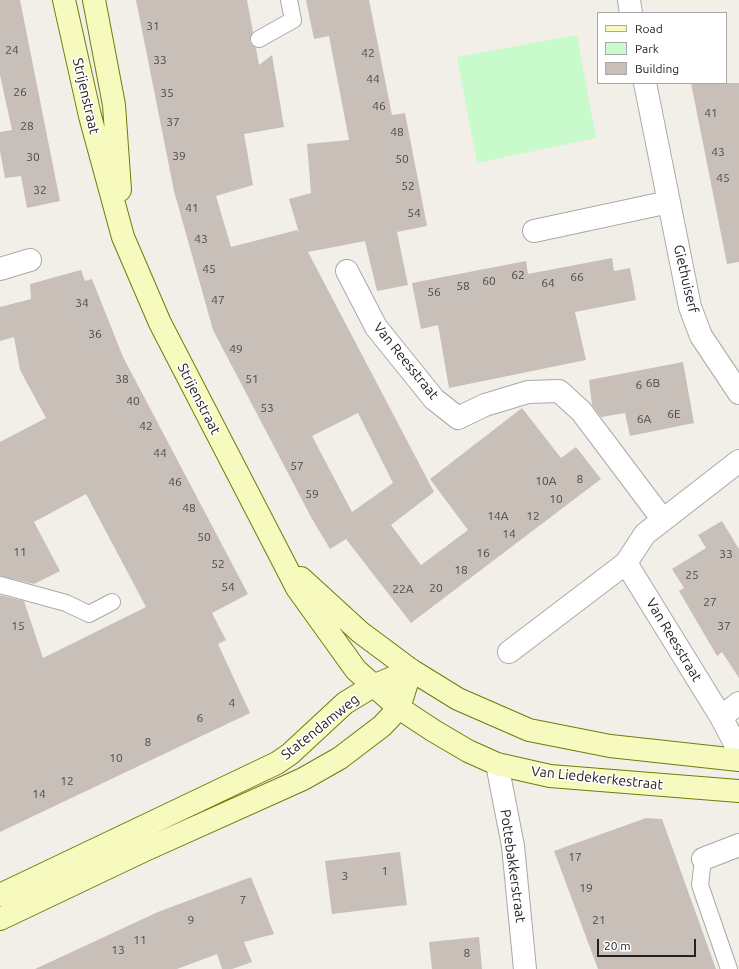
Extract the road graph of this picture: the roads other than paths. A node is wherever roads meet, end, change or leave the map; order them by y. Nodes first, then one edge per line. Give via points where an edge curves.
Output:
1 (64, 0) edge
2 (94, 0) edge
3 (289, 0) edge
4 (629, 0) edge
5 (631, 12) edge
6 (259, 39) dead end
7 (645, 84) edge
8 (670, 202) junction
9 (534, 231) dead end
10 (123, 237) junction
11 (30, 260) dead end
12 (0, 269) edge
13 (347, 271) dead end
14 (739, 393) edge
15 (739, 461) edge
16 (663, 520) junction
17 (280, 558) junction
18 (626, 563) junction
19 (0, 585) edge
20 (112, 602) dead end
21 (508, 652) dead end
22 (411, 670) junction
23 (373, 686) junction
24 (739, 703) edge
25 (399, 708) junction
26 (721, 717) junction
27 (739, 751) edge
28 (739, 760) edge
29 (497, 764) junction
30 (739, 791) edge
31 (739, 845) edge
32 (703, 859) joint
33 (0, 895) edge
34 (0, 919) edge
35 (525, 969) edge
36 (729, 969) edge

1 - 10 street, Strijenstraat via 90,116
2 - 10 street, Strijenstraat via 114,105
3 - 6 lane via 293,20
4 - 5 street
7 - 8 street, Giethuiserf
8 - 9 street
8 - 14 street, Giethuiserf via 690,307 701,336
10 - 17 street, Strijenstraat via 160,323
11 - 12 street
13 - 16 street, Van Reesstraat via 376,327 434,399 458,418 485,405 528,392 559,391 581,411
15 - 16 street
16 - 18 street via 645,534
17 - 22 street, Strijenstraat via 360,632
17 - 23 street, Strijenstraat via 297,588 356,670
18 - 21 street
18 - 26 street, Van Reesstraat
19 - 20 lane via 66,603 89,614
22 - 23 street, Statendamweg
22 - 25 street, Statendamweg
22 - 28 street via 458,699 529,730 610,746
23 - 25 street, Strijenstraat
23 - 33 street, Statendamweg via 345,703 277,763
24 - 26 street
25 - 29 street, Van Liedekerkestraat via 468,751
25 - 34 street, Statendamweg via 382,726 340,758 303,779
26 - 27 street, Van Reesstraat
29 - 30 street, Van Liedekerkestraat via 550,776
29 - 35 street, Pottebakkerstraat via 513,846
31 - 32 street
32 - 36 lane via 700,885

